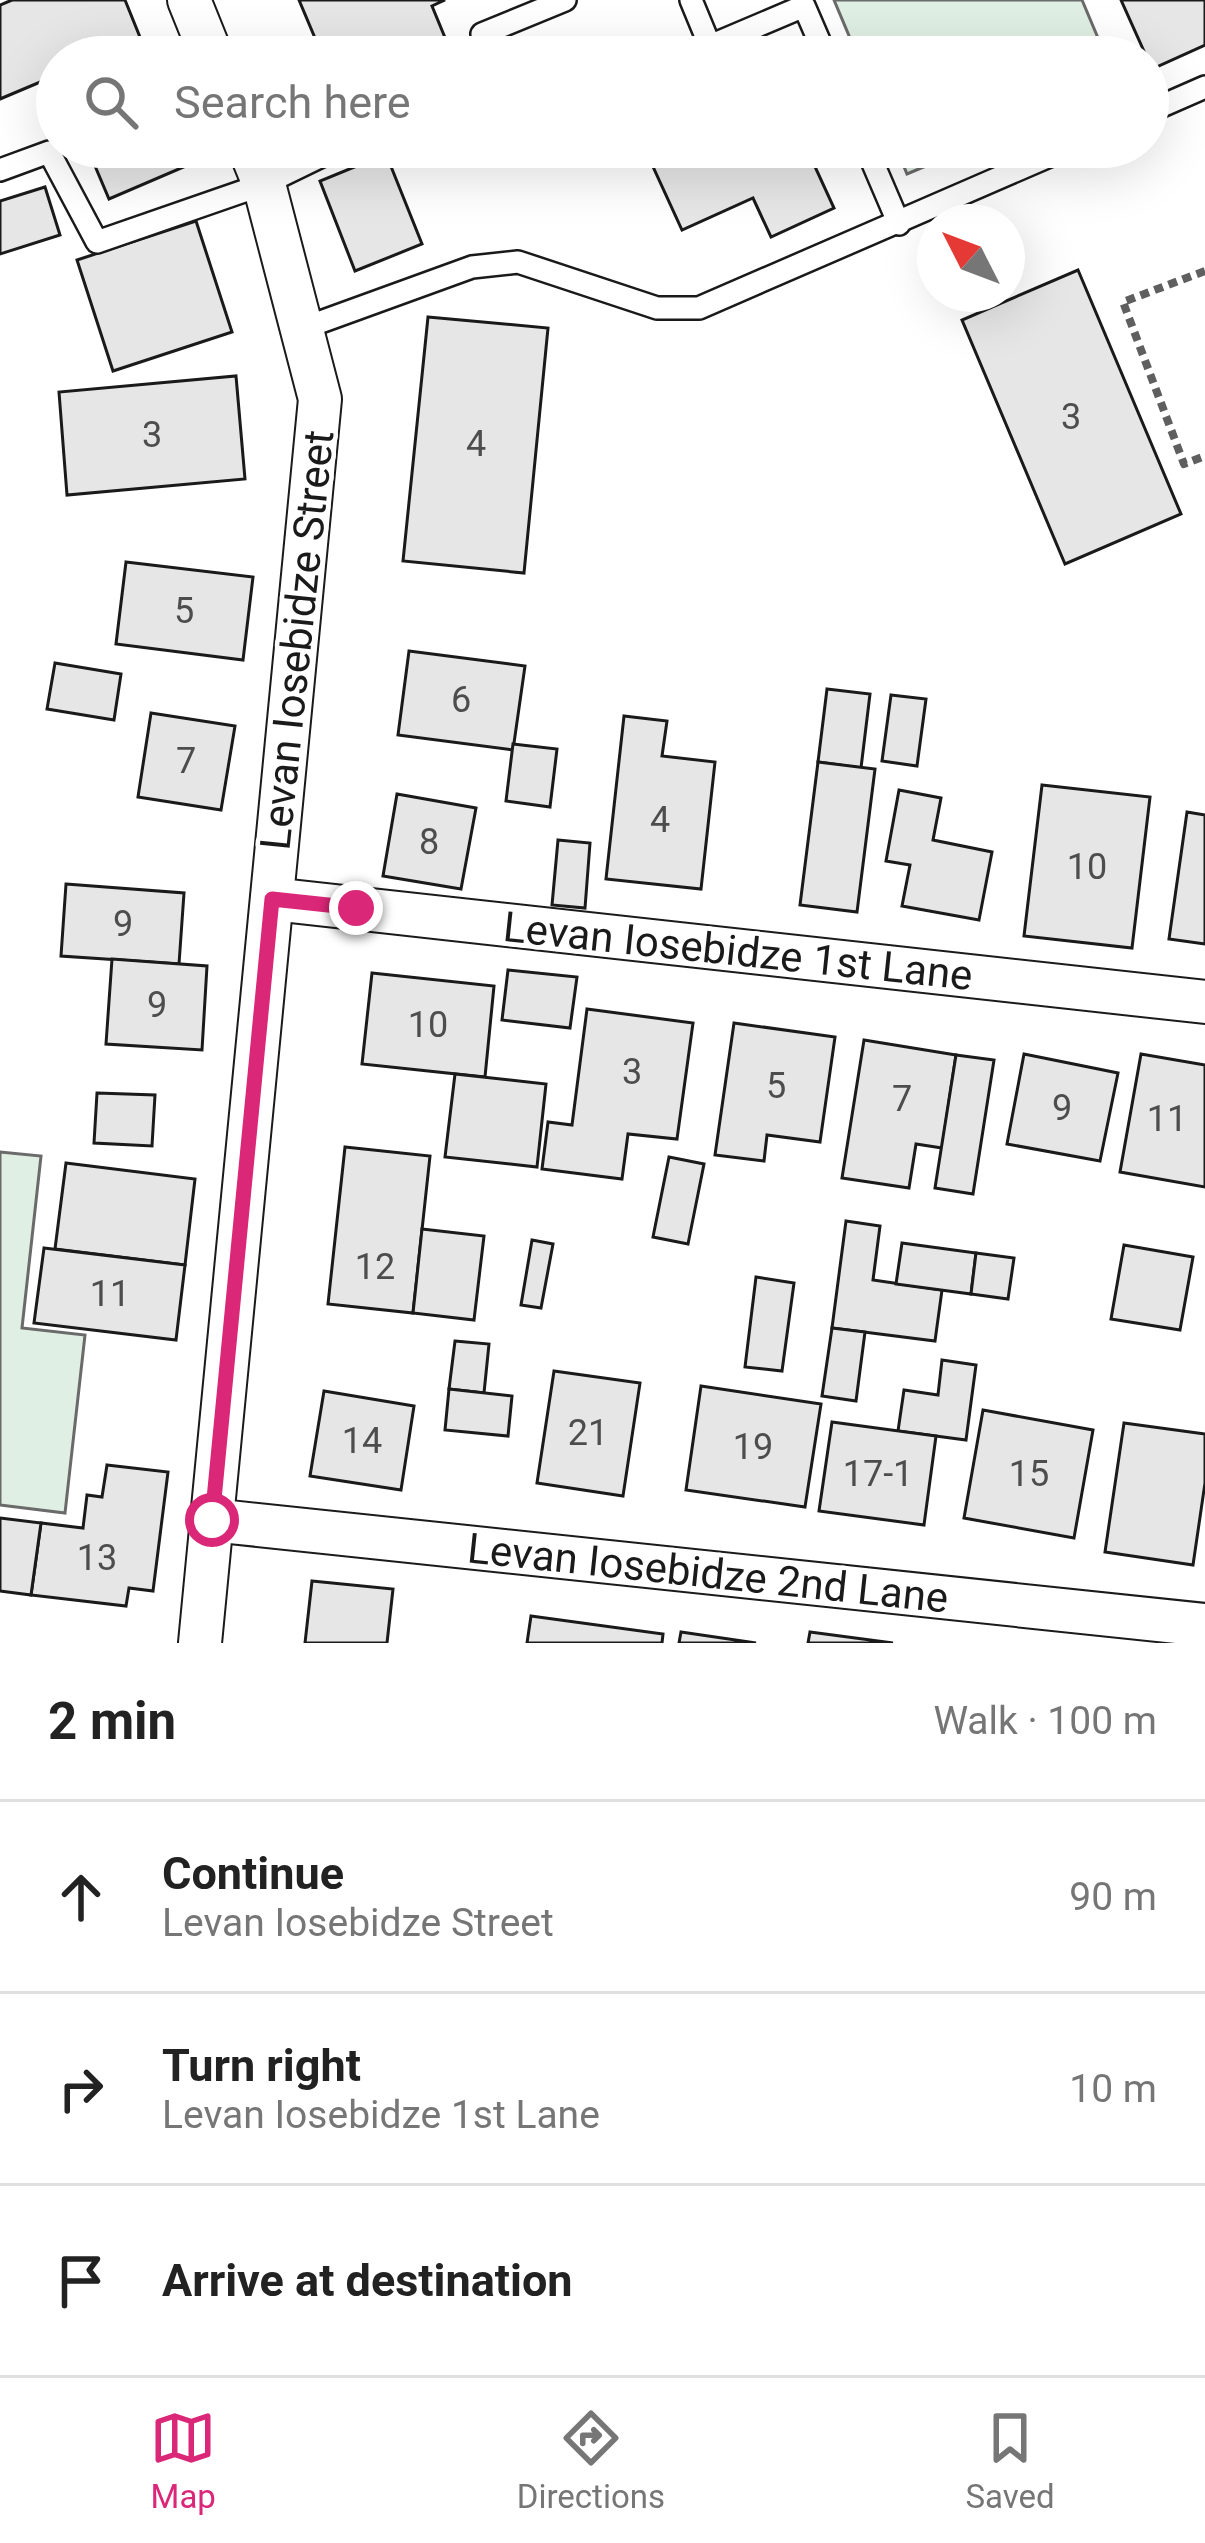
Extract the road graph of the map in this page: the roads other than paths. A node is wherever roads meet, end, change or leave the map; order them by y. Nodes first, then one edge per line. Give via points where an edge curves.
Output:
1 (189, 0) edge
2 (565, 0) edge
3 (691, 0) edge
4 (204, 36) edge
5 (483, 36) edge
6 (706, 36) edge
7 (734, 36) edge
8 (817, 36) edge
9 (1205, 87) edge
10 (1169, 103) edge
11 (36, 157) edge
12 (59, 168) edge
13 (250, 168) edge
14 (257, 168) edge
15 (875, 168) edge
16 (1023, 168) edge
17 (0, 170) edge
18 (899, 224) junction
19 (304, 328) junction
20 (272, 899) junction
21 (1205, 1003) edge
22 (212, 1520) junction
23 (1205, 1625) edge
24 (200, 1643) edge

1 - 4 street
2 - 5 lane
3 - 6 lane
7 - 8 lane via 804,6
9 - 10 lane
11 - 17 lane
12 - 13 lane via 98,242
14 - 19 street, Levan Iosebidze Street
15 - 18 lane
16 - 18 lane
18 - 19 lane via 699,308 656,308 518,262 472,267
19 - 20 street, Levan Iosebidze Street via 320,399
20 - 21 street, Levan Iosebidze 1st Lane
20 - 22 street, Levan Iosebidze Street
22 - 23 street, Levan Iosebidze 2nd Lane
22 - 24 street, Levan Iosebidze Street

